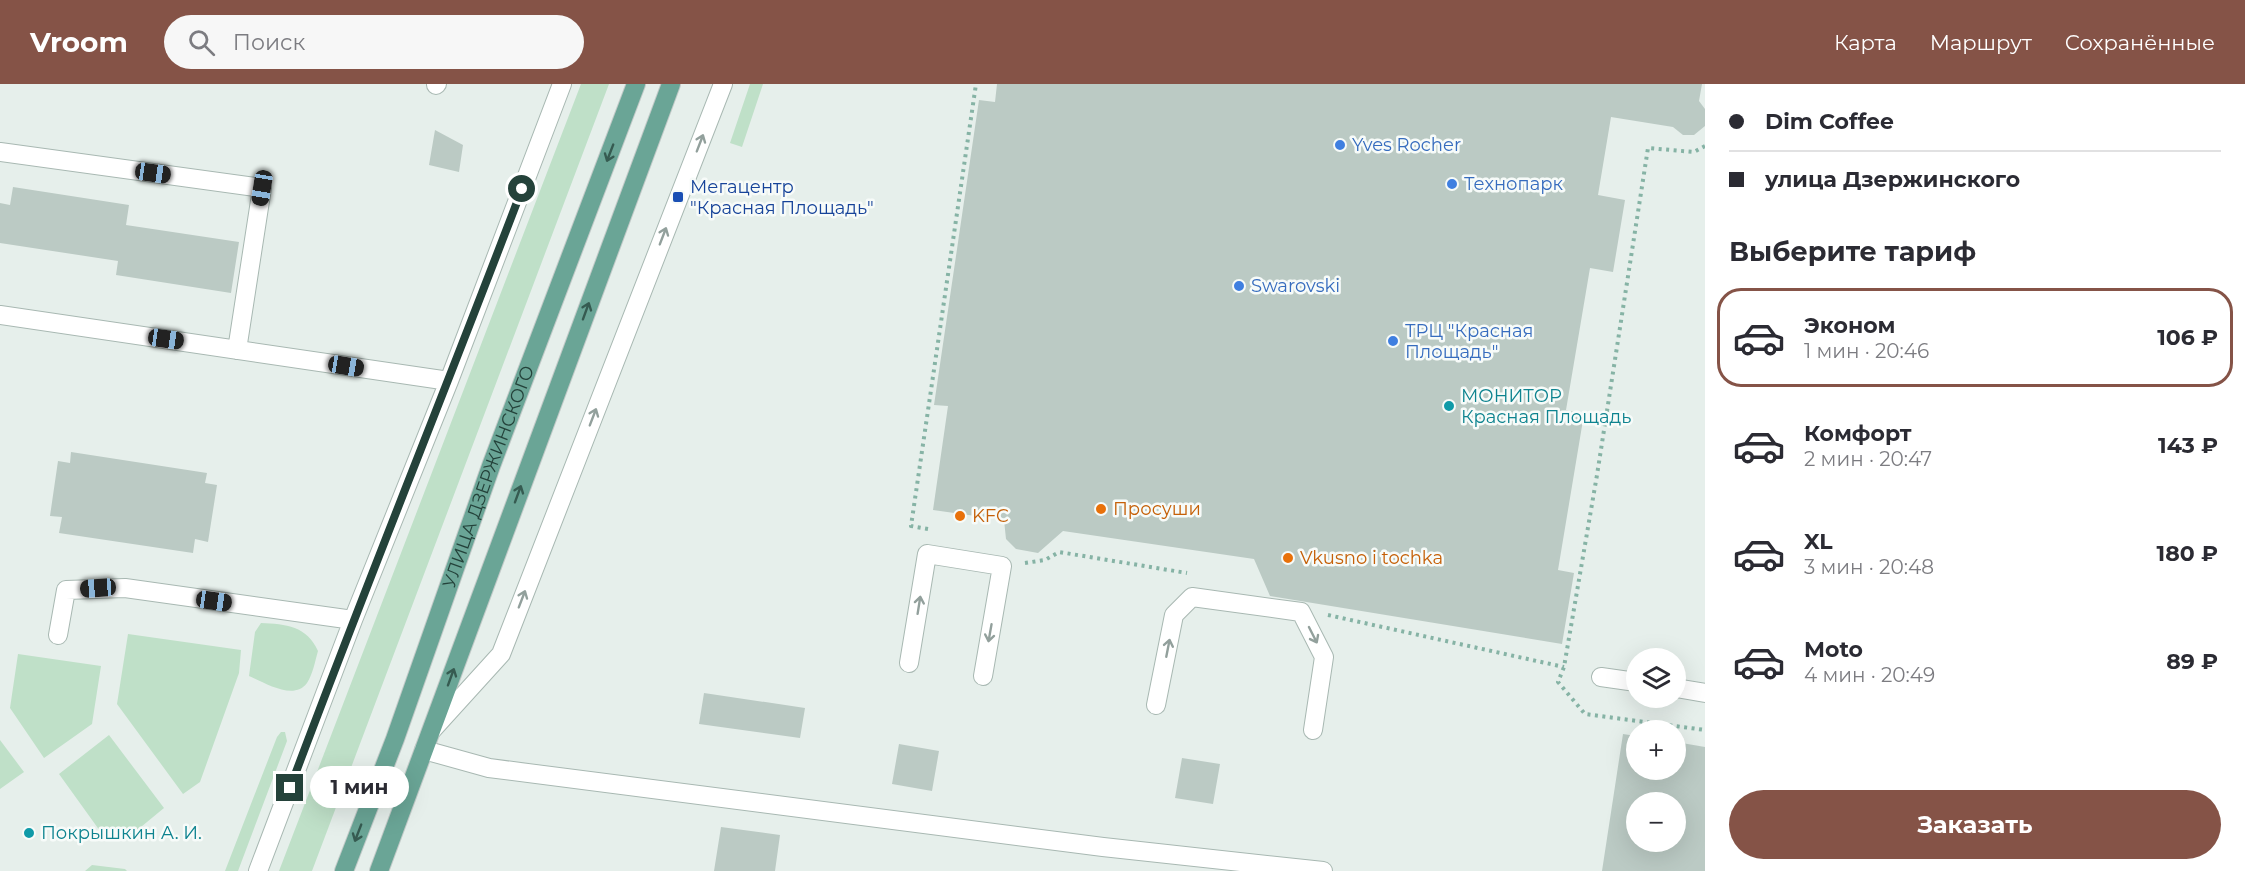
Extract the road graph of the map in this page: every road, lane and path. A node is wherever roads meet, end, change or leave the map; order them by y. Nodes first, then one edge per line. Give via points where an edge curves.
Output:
1 (562, 84) edge
2 (636, 84) edge
3 (671, 84) edge
4 (723, 84) edge
5 (976, 84) edge
6 (1705, 146) edge
7 (0, 152) edge
8 (0, 315) edge
9 (237, 350) junction
10 (449, 381) junction
11 (931, 529) dead end
12 (1016, 561) dead end
13 (1197, 574) dead end
14 (1326, 615) dead end
15 (353, 620) junction
16 (58, 635) dead end
17 (909, 663) dead end
18 (1564, 667) junction
19 (983, 676) dead end
20 (1601, 677) dead end
21 (1626, 681) edge
22 (1686, 690) edge
23 (1705, 693) edge
24 (1156, 705) dead end
25 (1313, 730) dead end
26 (1705, 730) edge
27 (430, 732) junction
28 (424, 750) junction
29 (1295, 870) edge
30 (258, 871) edge
31 (344, 871) edge
32 (379, 871) edge
33 (1323, 871) edge

1 - 10 street
2 -> 31 main road, УЛИЦА ДЗЕРЖИНСКОГО via 491,466
27 -> 3 main road, УЛИЦА ДЗЕРЖИНСКОГО
27 -> 4 street via 501,654
5 - 11 path via 911,526
6 - 18 path via 1694,152 1648,148
7 - 9 street via 262,188
8 - 9 street
9 - 10 street
10 - 15 street
12 - 13 path via 1045,560 1059,552
14 - 18 path
15 - 16 street via 125,588 98,588 66,590
15 - 30 street
17 -> 19 street via 927,554 1002,566
18 - 26 path via 1558,682 1585,714
20 - 21 street
22 - 23 street
24 -> 25 street via 1174,615 1192,597 1301,612 1324,657
27 - 28 main road, УЛИЦА ДЗЕРЖИНСКОГО
28 - 29 street via 489,768
28 - 32 main road, УЛИЦА ДЗЕРЖИНСКОГО
29 - 33 street

